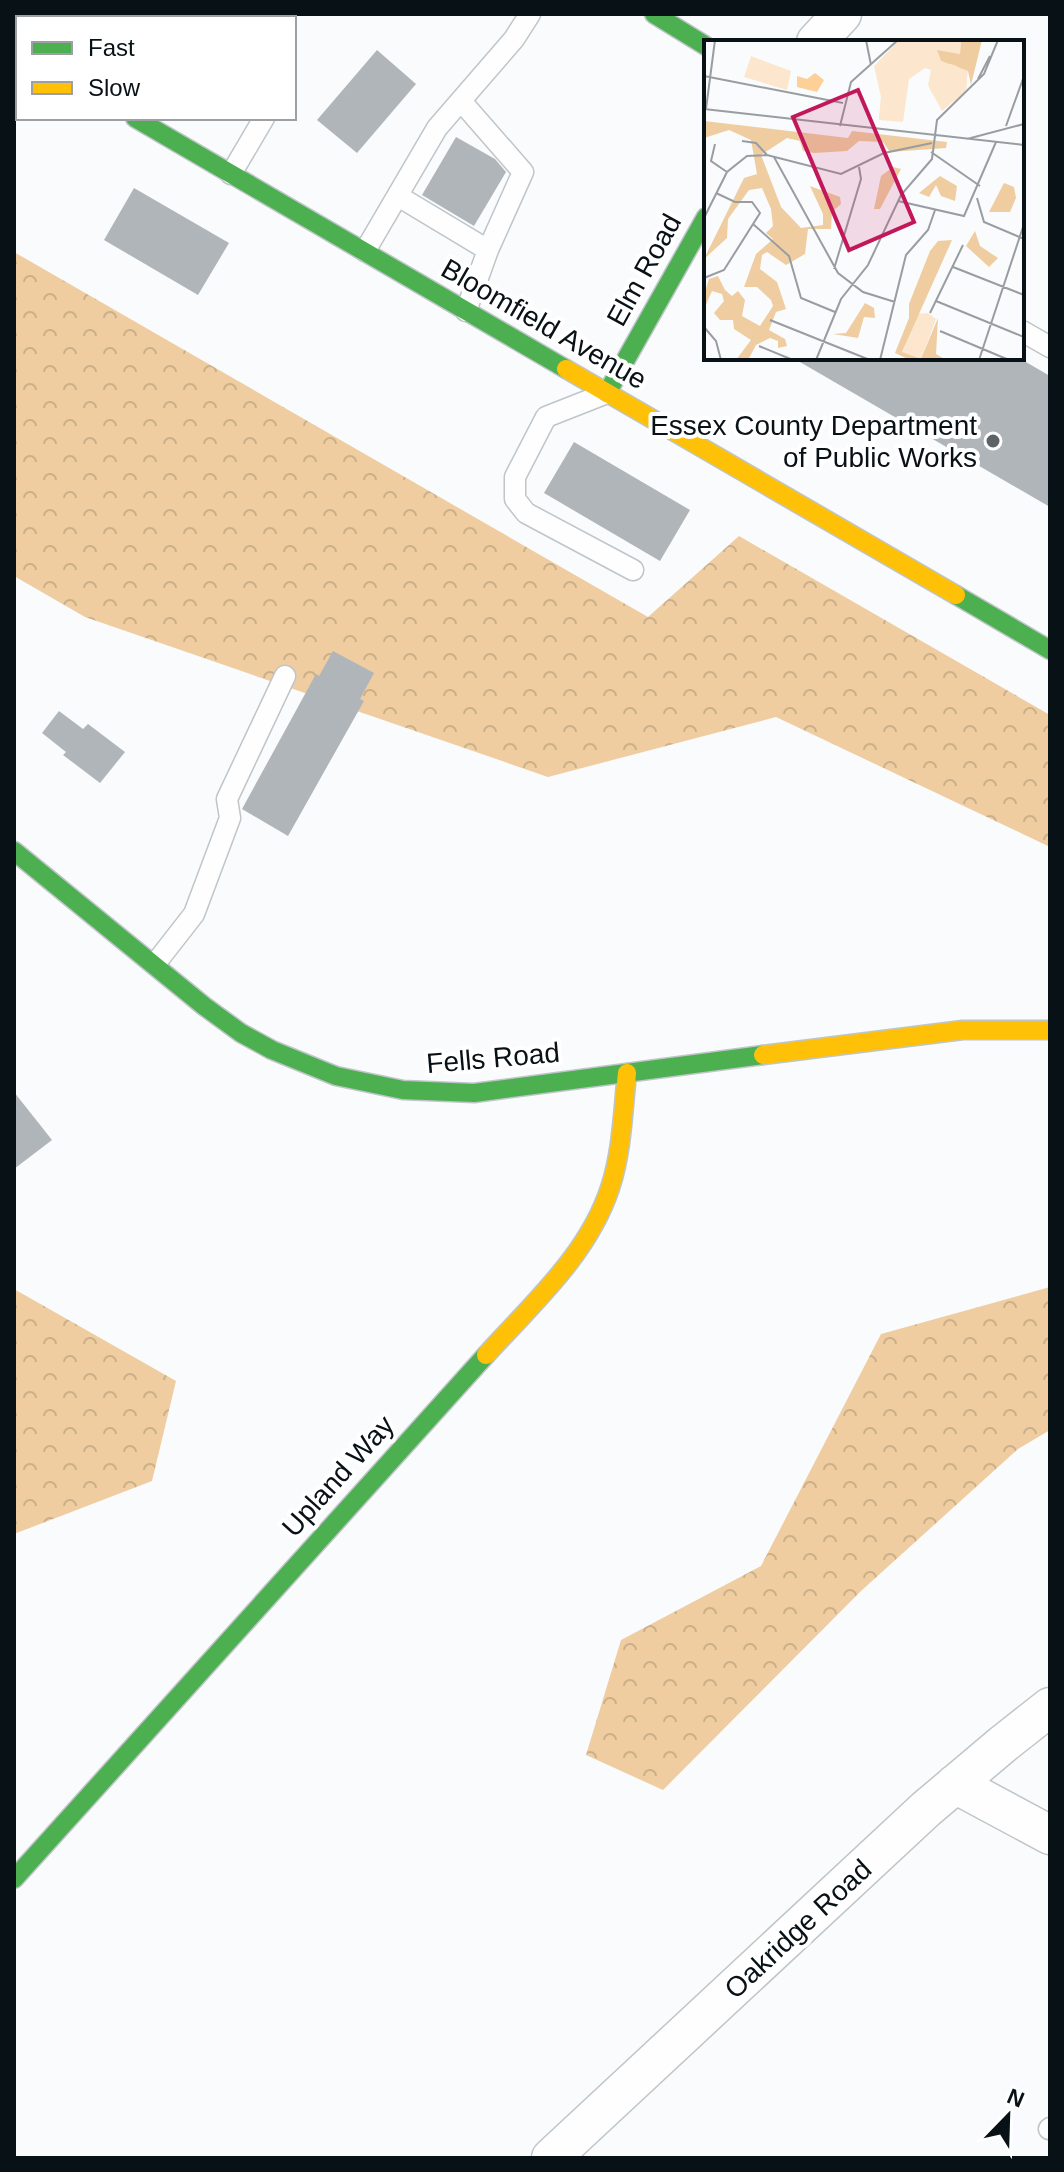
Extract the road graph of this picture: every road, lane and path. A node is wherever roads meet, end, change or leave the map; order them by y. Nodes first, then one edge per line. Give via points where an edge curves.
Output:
1 (530, 14) edge
2 (654, 14) edge
3 (842, 14) edge
4 (818, 40) edge
5 (704, 45) edge
6 (461, 101) junction
7 (138, 120) edge
8 (263, 120) edge
9 (231, 174) junction
10 (398, 196) junction
11 (704, 221) edge
12 (488, 250) junction
13 (365, 251) junction
14 (466, 311) junction
15 (1024, 332) edge
16 (1050, 347) edge
17 (607, 393) junction
18 (633, 570) dead end
19 (1050, 620) edge
20 (1043, 647) edge
21 (285, 676) dead end
22 (14, 851) edge
23 (155, 964) junction
24 (1050, 1030) edge
25 (627, 1073) junction
26 (1050, 1707) edge
27 (955, 1784) junction
28 (1050, 1835) edge
29 (14, 1879) edge
30 (551, 2158) edge

1 - 6 lane
2 - 5 street
3 - 4 street
6 - 10 lane via 437,128
6 - 12 lane via 523,172
7 - 9 street, Bloomfield Avenue
8 - 9 lane
9 - 13 street, Bloomfield Avenue
10 - 12 lane
10 - 13 lane
11 - 17 street, Elm Road
12 - 14 lane
13 - 14 street, Bloomfield Avenue
14 - 17 street, Bloomfield Avenue
15 - 16 lane
17 - 18 lane via 546,417 515,477 515,499 526,513
17 - 20 street, Bloomfield Avenue
19 - 20 lane
21 - 23 lane via 227,799 230,818 194,914
22 - 23 street, Fells Road
23 - 25 street, Fells Road via 213,1013 269,1049 369,1086 474,1093
24 - 25 street, Fells Road via 918,1034
25 - 29 street, Upland Way via 617,1170 593,1230 577,1254
26 - 27 street, Oakridge Road
27 - 28 street
27 - 30 street, Oakridge Road

